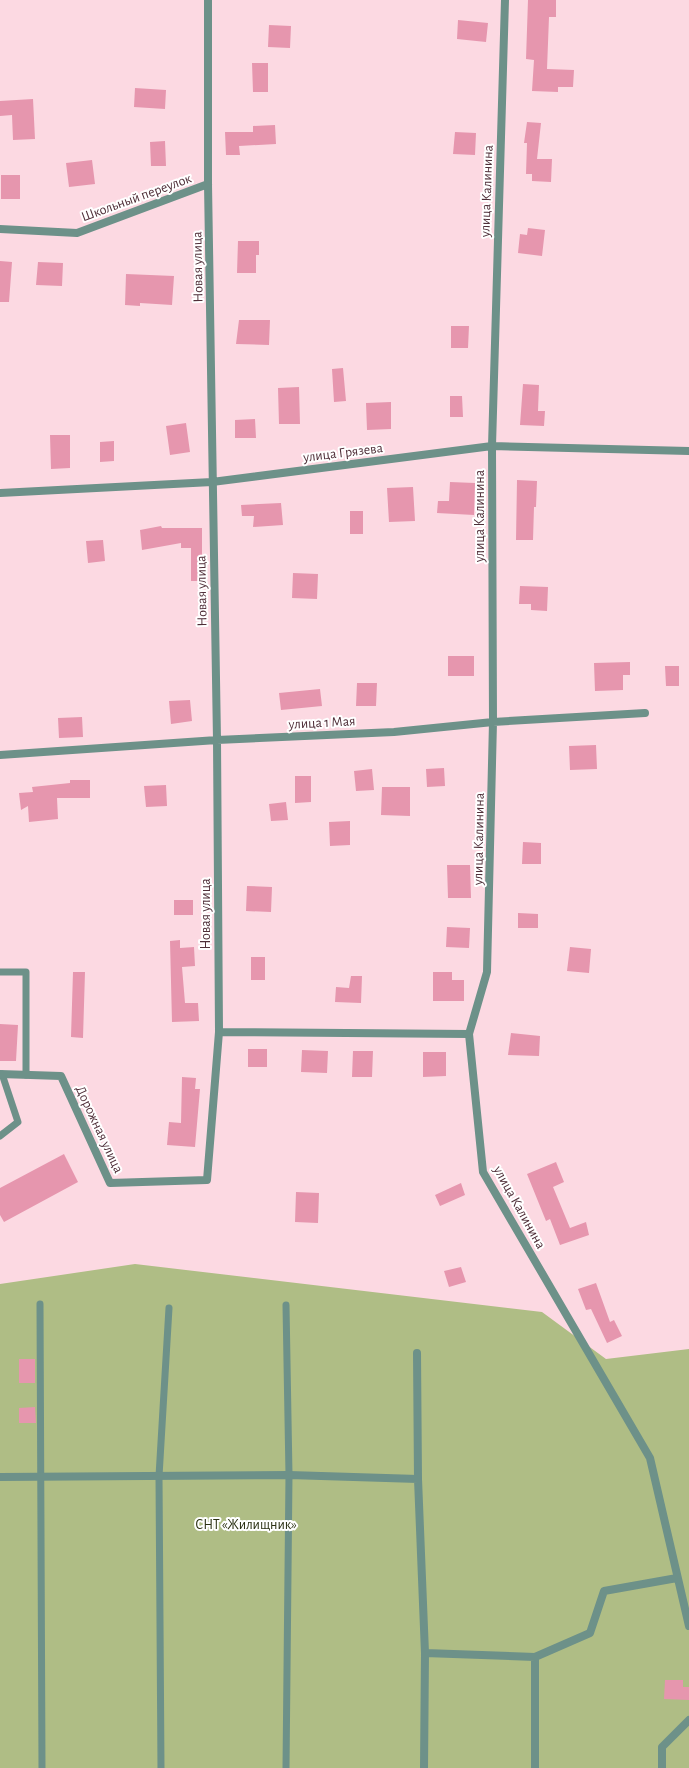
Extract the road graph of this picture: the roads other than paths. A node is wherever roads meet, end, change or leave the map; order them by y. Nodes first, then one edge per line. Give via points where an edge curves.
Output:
1 (208, 0) edge
2 (505, 0) edge
3 (208, 184) junction
4 (0, 229) edge
5 (492, 446) junction
6 (689, 452) edge
7 (212, 482) junction
8 (0, 493) edge
9 (645, 713) dead end
10 (493, 722) junction
11 (217, 740) junction
12 (0, 755) edge
13 (0, 972) edge
14 (219, 1032) junction
15 (469, 1034) junction
16 (1, 1074) edge
17 (26, 1075) junction
18 (0, 1136) edge
19 (207, 1180) joint
20 (40, 1304) dead end
21 (286, 1305) dead end
22 (169, 1308) dead end
23 (417, 1353) dead end
24 (289, 1475) junction
25 (40, 1476) junction
26 (159, 1476) junction
27 (0, 1477) edge
28 (418, 1479) junction
29 (678, 1578) junction
30 (689, 1626) edge
31 (425, 1653) junction
32 (536, 1657) junction
33 (689, 1720) edge
34 (42, 1768) edge
35 (162, 1768) edge
36 (286, 1768) edge
37 (424, 1768) edge
38 (535, 1768) edge
39 (662, 1768) edge

1 - 3 street, Новая улица
2 - 5 street, улица Калинина
3 - 4 street, Школьный переулок via 77,233
3 - 7 street, Новая улица
5 - 6 street, улица Грязева
5 - 7 street, улица Грязева
5 - 10 street, улица Калинина
7 - 8 street, улица Грязева
7 - 11 street, Новая улица
9 - 10 street, улица 1 Мая
10 - 11 street, улица 1 Мая via 394,732
10 - 15 street, улица Калинина via 487,972
11 - 12 street, улица 1 Мая
11 - 14 street, Новая улица
13 - 17 lane via 26,972
14 - 15 street
14 - 19 street, Новая улица
15 - 29 street, улица Калинина via 484,1172 650,1458
16 - 17 street, Дорожная улица
16 - 18 lane via 18,1122
17 - 19 street, Дорожная улица via 62,1076 110,1183
20 - 25 lane
21 - 24 lane
22 - 26 lane
23 - 28 street
24 - 26 street
24 - 28 street
24 - 36 lane
25 - 26 street
25 - 27 street
25 - 34 lane
26 - 35 lane
28 - 31 street
29 - 30 street, улица Калинина
29 - 32 street via 604,1591 590,1633
31 - 32 street
31 - 37 street
32 - 38 street
33 - 39 street via 662,1747

